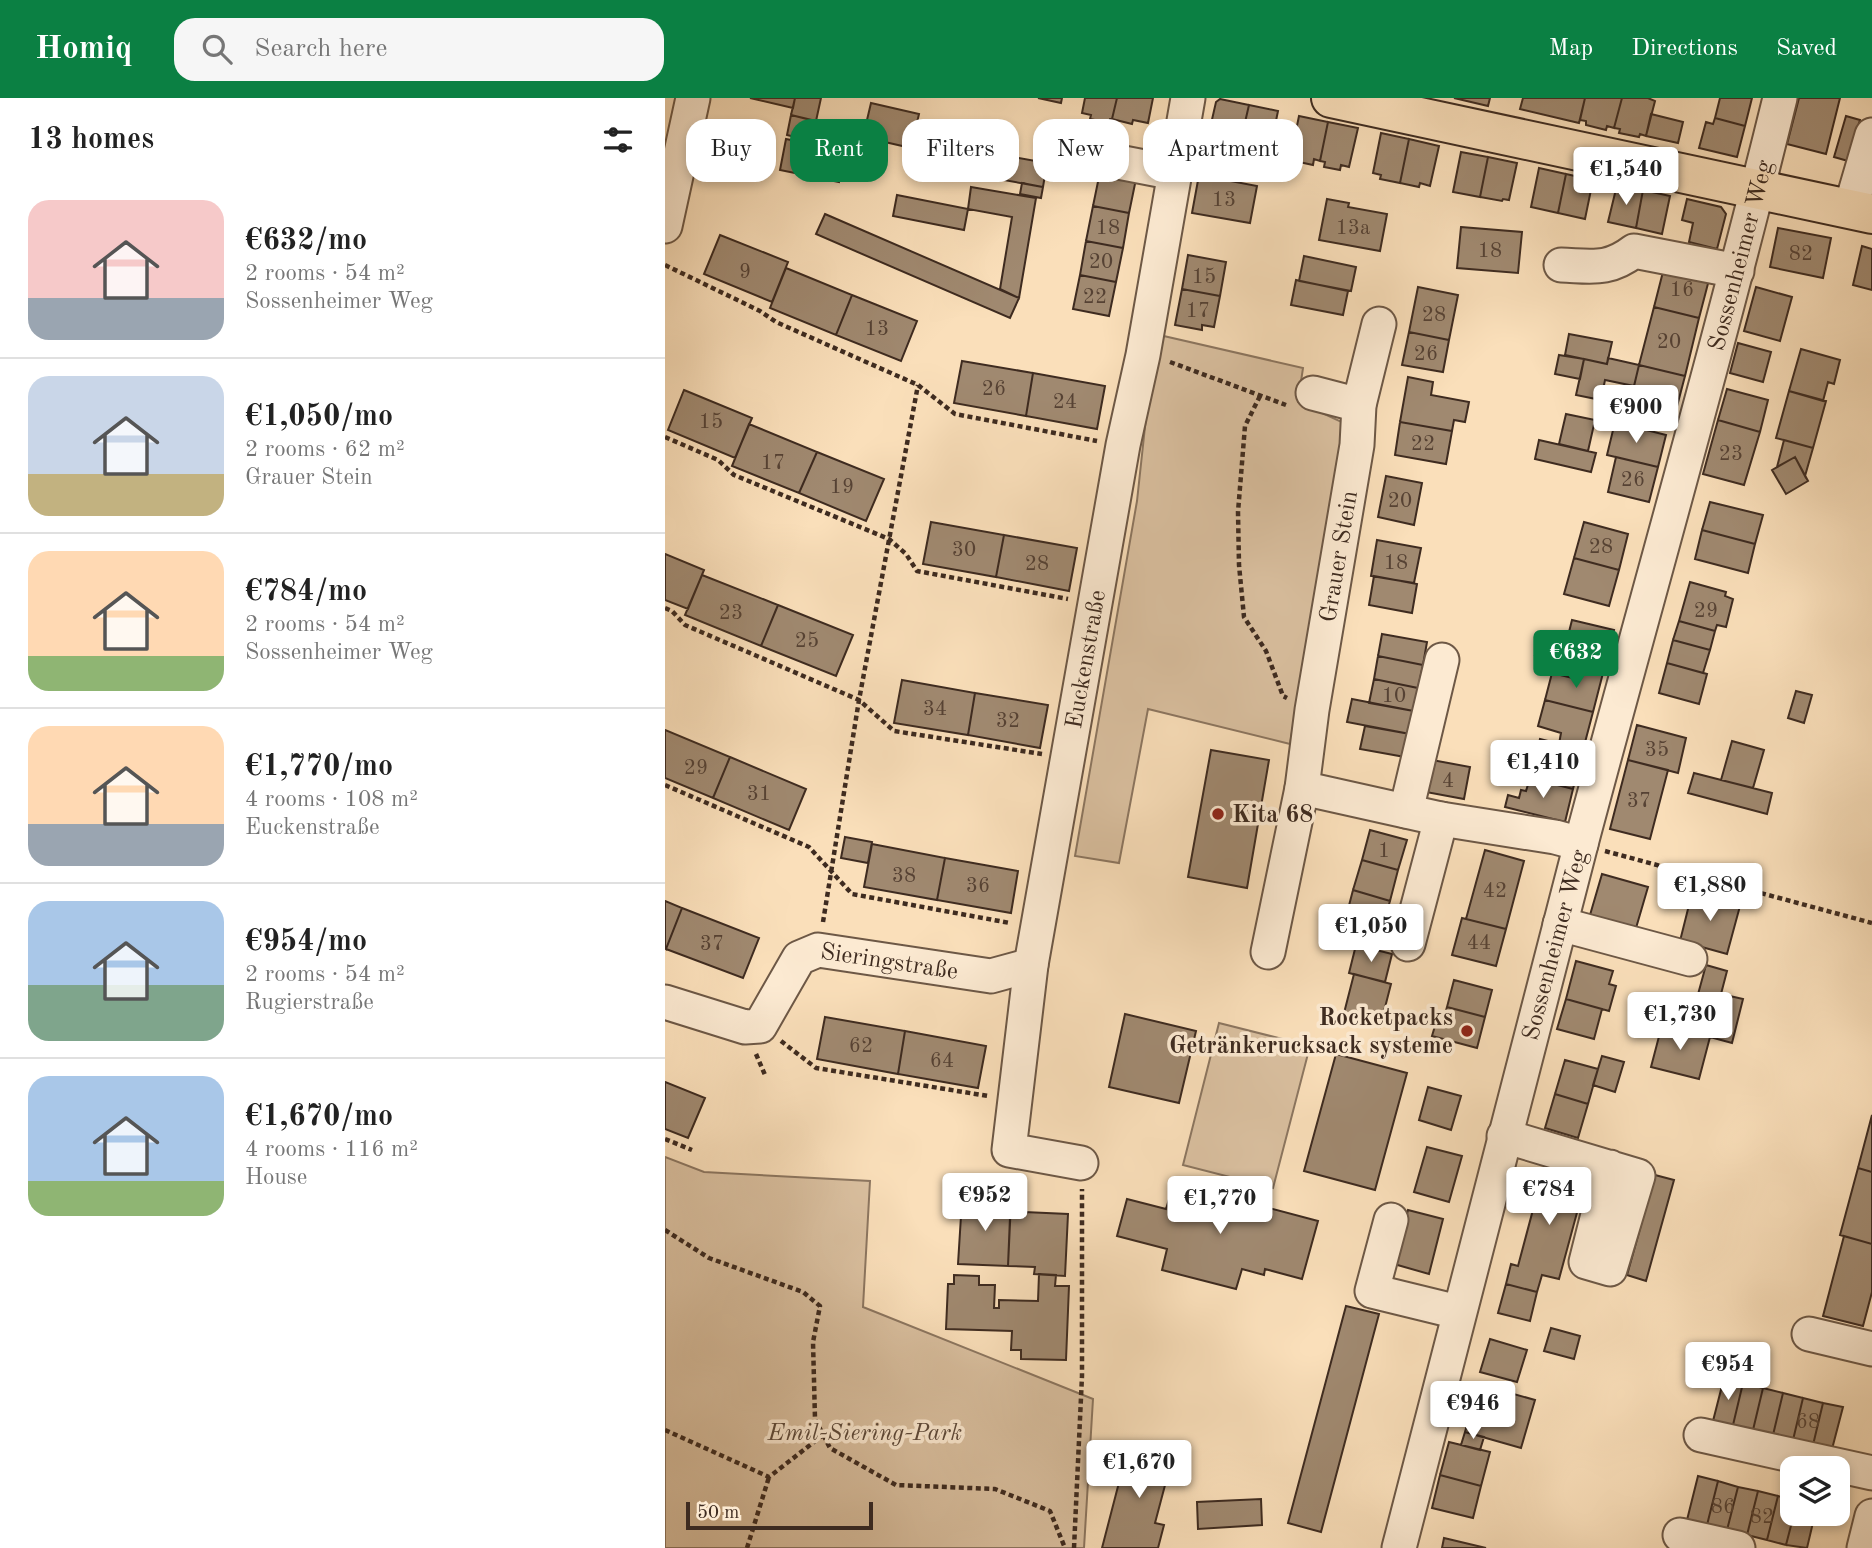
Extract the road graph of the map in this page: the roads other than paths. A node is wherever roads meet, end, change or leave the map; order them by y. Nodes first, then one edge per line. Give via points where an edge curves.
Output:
1 (693, 98) edge
2 (1188, 98) edge
3 (1331, 98) edge
4 (1780, 98) edge
5 (1184, 119) edge
6 (1872, 135) edge
7 (1173, 182) edge
8 (1757, 190) junction
9 (1861, 212) edge
10 (665, 226) edge
11 (1561, 265) dead end
12 (1737, 271) junction
13 (1379, 324) dead end
14 (1304, 402) road end
15 (1359, 405) junction
16 (1442, 660) dead end
17 (1302, 788) junction
18 (1406, 811) junction
19 (1440, 819) junction
20 (1581, 844) junction
21 (1560, 924) junction
22 (1408, 944) dead end
23 (1268, 952) dead end
24 (1690, 959) dead end
25 (1031, 965) junction
26 (665, 1002) edge
27 (1504, 1136) junction
28 (1081, 1163) road end
29 (1610, 1167) dead end
30 (1391, 1220) dead end
31 (1458, 1312) junction
32 (1809, 1334) dead end
33 (1872, 1349) edge
34 (1701, 1435) dead end
35 (1872, 1473) edge
36 (1680, 1535) dead end
37 (1399, 1548) edge
38 (1738, 1548) edge

1 - 10 street
2 - 5 street, Euckenstraße
3 - 8 main road
4 - 8 street, Sossenheimer Weg
6 - 9 street
7 - 25 street, Euckenstraße
8 - 9 main road
8 - 12 street, Sossenheimer Weg
11 - 12 street via 1602,267 1634,251
12 - 20 street, Sossenheimer Weg
13 - 15 street, Grauer Stein
14 - 15 street
15 - 17 street, Grauer Stein via 1357,445
16 - 18 street
17 - 18 street
17 - 23 street, Grauer Stein
18 - 19 street
19 - 20 street
19 - 22 street
20 - 21 street, Sossenheimer Weg
21 - 24 street
21 - 27 street, Sossenheimer Weg
25 - 26 street, Sieringstraße via 991,976 818,950 799,958 760,1026 745,1027
25 - 28 street, Euckenstraße via 1009,1150
27 - 29 street
27 - 31 street, Sossenheimer Weg
30 - 31 street via 1372,1291
31 - 37 street, Sossenheimer Weg
32 - 33 street
34 - 35 street
36 - 38 street

